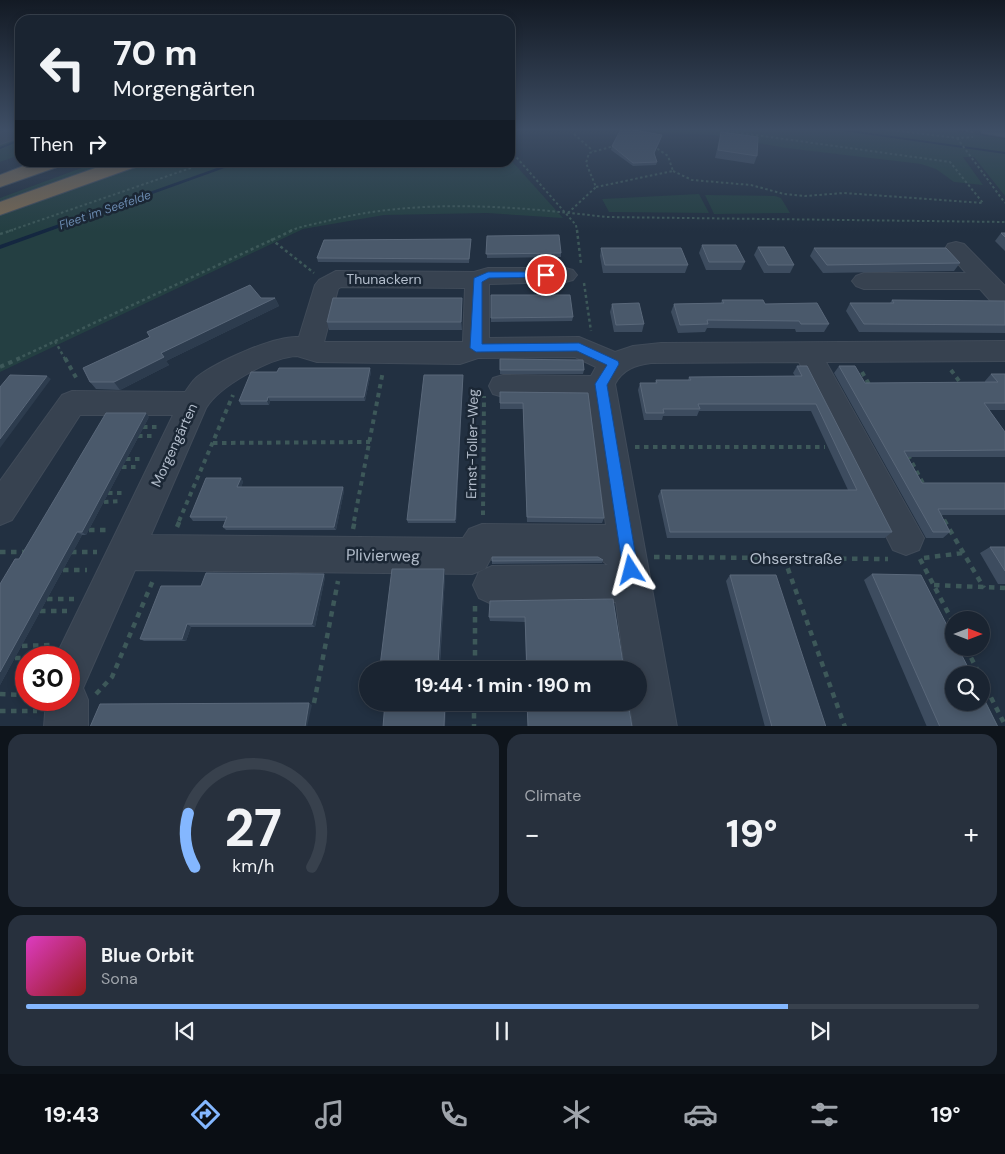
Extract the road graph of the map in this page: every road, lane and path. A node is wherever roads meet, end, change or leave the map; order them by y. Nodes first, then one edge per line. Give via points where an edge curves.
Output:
1 (521, 163) edge
2 (586, 163) edge
3 (671, 163) edge
4 (951, 163) edge
5 (976, 163) edge
6 (15, 164) edge
7 (39, 167) edge
8 (70, 167) edge
9 (117, 167) edge
10 (194, 167) edge
11 (0, 169) edge
12 (673, 171) junction
13 (0, 181) edge
14 (596, 187) junction
15 (0, 193) edge
16 (1005, 203) edge
17 (0, 209) edge
18 (567, 214) junction
19 (1005, 222) edge
20 (0, 235) edge
21 (271, 239) junction
22 (956, 249) dead end
23 (576, 271) junction
24 (477, 280) junction
25 (864, 281) dead end
26 (986, 281) junction
27 (331, 282) junction
28 (1005, 301) edge
29 (55, 341) junction
30 (309, 347) junction
31 (480, 348) junction
32 (1005, 351) edge
33 (807, 352) junction
34 (851, 352) junction
35 (937, 352) junction
36 (387, 353) junction
37 (0, 367) edge
38 (607, 375) junction
39 (503, 386) dead end
40 (965, 389) edge
41 (875, 396) edge
42 (72, 403) junction
43 (192, 404) junction
44 (370, 442) junction
45 (212, 443) dead end
46 (611, 447) junction
47 (824, 447) dead end
48 (904, 448) edge
49 (928, 492) edge
50 (0, 509) edge
51 (938, 509) edge
52 (482, 541) junction
53 (0, 552) edge
54 (29, 552) edge
55 (67, 552) edge
56 (125, 552) junction
57 (962, 553) junction
58 (346, 554) junction
59 (907, 554) junction
60 (784, 558) junction
61 (631, 570) junction
62 (934, 586) junction
63 (984, 588) junction
64 (1005, 588) edge
65 (483, 594) joint
66 (947, 611) edge
67 (80, 649) edge
68 (477, 661) edge
69 (0, 694) edge
70 (15, 694) edge
71 (990, 696) edge
72 (314, 703) dead end
73 (67, 711) edge
74 (474, 711) edge
75 (1005, 725) edge
76 (66, 726) edge
77 (474, 726) edge
78 (655, 726) edge
79 (845, 726) edge

1 - 18 path
2 - 14 path
3 - 12 path
4 - 12 path via 983,203 844,193 784,194 751,185 692,180
5 - 16 path
6 - 11 highway
7 - 13 highway
8 - 15 highway
9 - 17 highway
10 - 20 path
12 - 14 path
14 - 18 path
18 - 19 path
18 - 21 path via 541,209 479,208 358,212 294,229
18 - 23 path via 576,225
21 - 27 path via 316,275
21 - 29 path
22 - 26 street
23 - 24 street, Thunackern via 488,275
23 - 38 path via 592,338
24 - 27 street, Thunackern via 336,279
24 - 31 street
25 - 26 street
26 - 28 street
27 - 30 street, Thunackern via 327,285
29 - 37 path
29 - 42 path via 79,382
30 - 36 street, Morgengärten via 317,352
30 - 43 street, Morgengärten via 274,349 207,386
31 - 36 street, Morgengärten via 460,354
31 - 38 street, Morgengärten via 579,347
31 - 52 path, Ernst-Toller-Weg
32 - 35 street
33 - 34 street
33 - 38 street via 642,354
33 - 59 street
34 - 35 street
34 - 41 path
35 - 40 path
36 - 44 path
38 - 39 street
38 - 46 street
42 - 43 street
42 - 50 street
43 - 56 street, Morgengärten
44 - 45 path
44 - 58 path
46 - 47 path
46 - 61 street
48 - 49 path
51 - 57 path
52 - 58 street, Plivierweg via 472,556
52 - 61 street via 602,541
53 - 54 path
55 - 56 path
56 - 58 street, Plivierweg
56 - 67 street, Morgengärten
57 - 59 path, Ohserstraße
57 - 63 path
58 - 72 path
59 - 60 path, Ohserstraße
59 - 62 path
60 - 61 path, Ohserstraße
60 - 79 path
61 - 65 street
61 - 78 street
62 - 63 path
62 - 66 path
63 - 64 path
65 - 68 path
69 - 70 path
71 - 75 path
73 - 76 street
74 - 77 path

